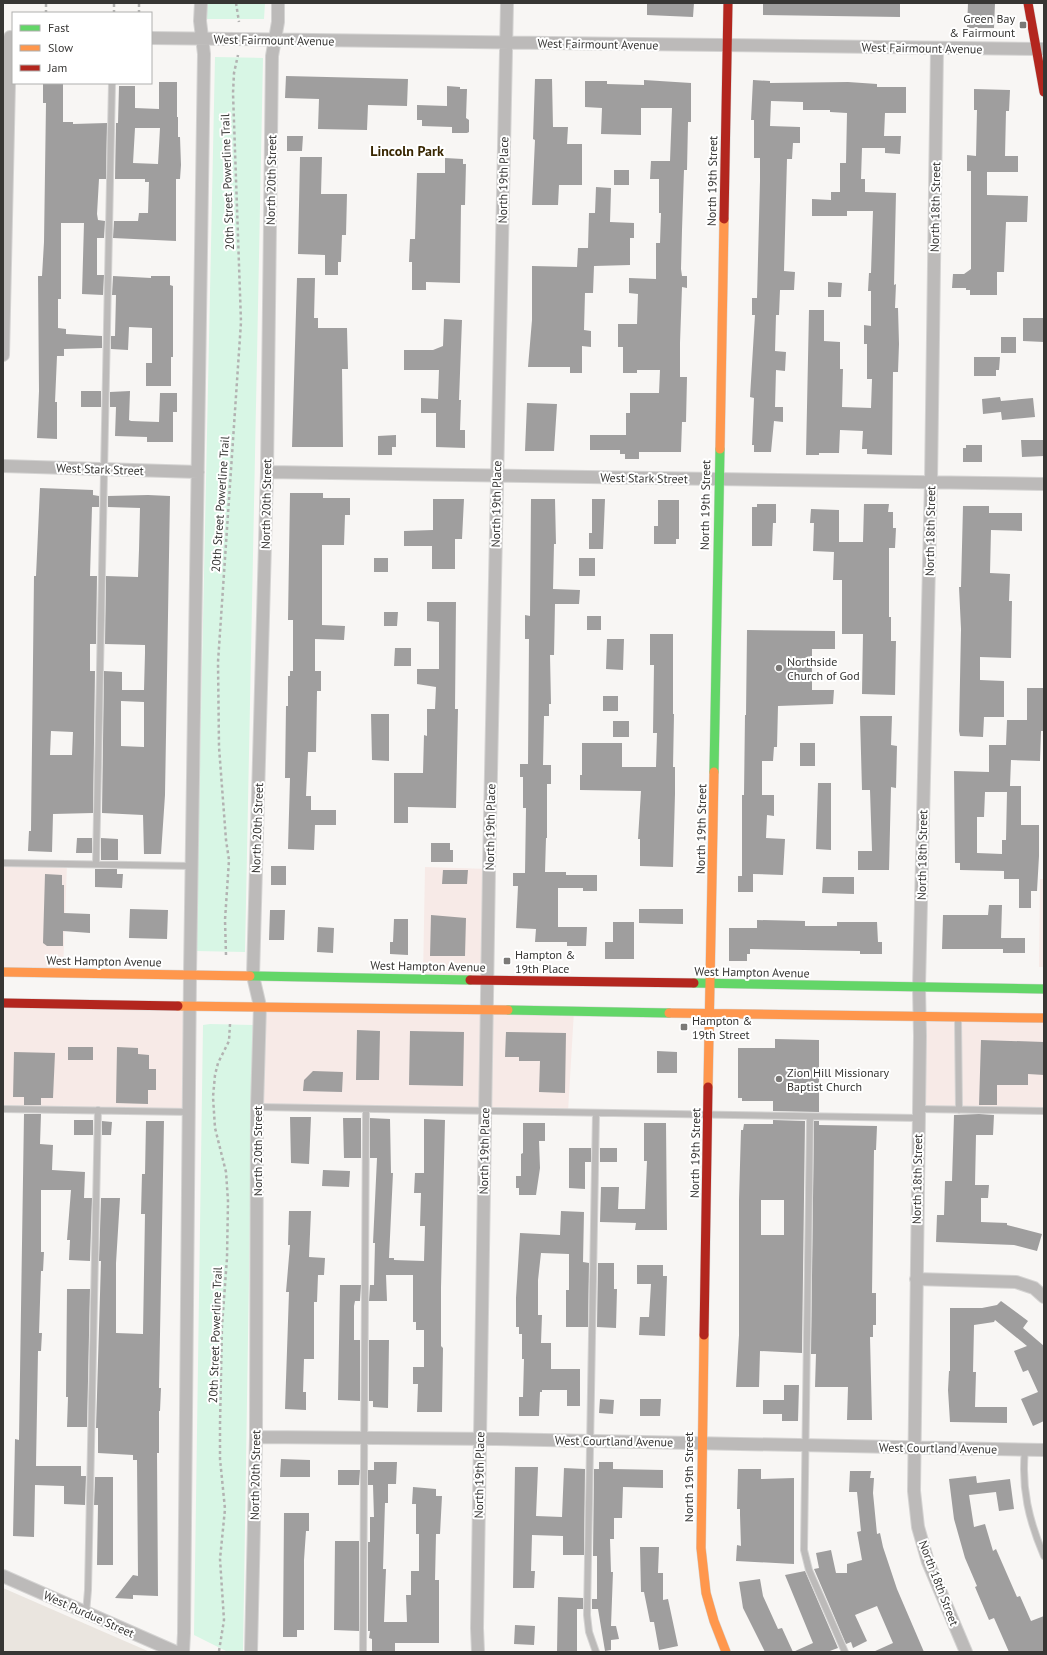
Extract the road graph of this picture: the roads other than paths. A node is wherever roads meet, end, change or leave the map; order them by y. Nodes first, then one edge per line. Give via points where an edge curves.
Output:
1 (201, 3) edge
2 (278, 3) edge
3 (507, 3) edge
4 (728, 3) edge
5 (1028, 3) edge
6 (9, 37) edge
7 (152, 38) edge
8 (203, 39) junction
9 (274, 40) junction
10 (506, 43) junction
11 (726, 46) junction
12 (937, 49) junction
13 (1040, 49) edge
14 (112, 84) edge
15 (1044, 92) edge
16 (3, 355) edge
17 (3, 466) edge
18 (104, 469) junction
19 (198, 472) junction
20 (267, 472) junction
21 (497, 476) junction
22 (718, 479) junction
23 (931, 482) junction
24 (1044, 484) edge
25 (3, 863) edge
26 (96, 864) junction
27 (192, 866) junction
28 (3, 972) edge
29 (190, 974) junction
30 (254, 976) junction
31 (487, 979) junction
32 (711, 983) junction
33 (919, 987) junction
34 (1044, 989) edge
35 (3, 1003) edge
36 (190, 1006) junction
37 (260, 1006) junction
38 (486, 1010) junction
39 (710, 1013) junction
40 (920, 1016) junction
41 (958, 1017) junction
42 (1044, 1018) edge
43 (257, 1107) junction
44 (3, 1109) edge
45 (366, 1109) junction
46 (98, 1110) junction
47 (959, 1110) junction
48 (485, 1111) junction
49 (1044, 1111) edge
50 (189, 1112) junction
51 (596, 1113) junction
52 (918, 1114) junction
53 (708, 1115) junction
54 (810, 1117) junction
55 (916, 1279) junction
56 (1044, 1297) edge
57 (256, 1436) junction
58 (363, 1438) junction
59 (479, 1439) junction
60 (591, 1441) junction
61 (700, 1443) junction
62 (805, 1445) junction
63 (914, 1448) junction
64 (1025, 1450) junction
65 (1044, 1450) edge
66 (1044, 1556) edge
67 (3, 1576) edge
68 (86, 1613) junction
69 (176, 1652) edge
70 (182, 1652) edge
71 (251, 1652) edge
72 (363, 1652) edge
73 (478, 1652) edge
74 (596, 1652) edge
75 (726, 1652) edge
76 (845, 1652) edge
77 (966, 1652) edge

1 - 8 street
2 - 9 street, North 20th Street
3 - 10 street, North 19th Place
4 - 11 main road, North 19th Street
5 - 13 main road
6 - 16 street
7 - 8 street, West Fairmount Avenue
8 - 9 street, West Fairmount Avenue
8 - 19 street
9 - 10 street, West Fairmount Avenue
9 - 20 street, North 20th Street
10 - 11 street, West Fairmount Avenue
10 - 21 street, North 19th Place
11 - 12 street, West Fairmount Avenue
11 - 22 main road, North 19th Street
12 - 13 street, West Fairmount Avenue
12 - 23 street, North 18th Street
13 - 15 main road
14 - 18 lane
17 - 18 street, West Stark Street
18 - 19 street, West Stark Street
18 - 26 lane
19 - 27 street
20 - 21 street, West Stark Street
20 - 30 street, North 20th Street
21 - 22 street, West Stark Street
21 - 31 street, North 19th Place
22 - 23 street, West Stark Street
22 - 32 main road, North 19th Street
23 - 24 street, West Stark Street
23 - 33 street, North 18th Street
25 - 26 lane
26 - 27 lane
27 - 29 street
28 - 29 main road, West Hampton Avenue
29 - 30 main road, West Hampton Avenue
29 - 36 street
30 - 31 main road, West Hampton Avenue
30 - 37 street, North 20th Street
31 - 32 main road, West Hampton Avenue
31 - 38 street, North 19th Place
32 - 33 main road, West Hampton Avenue
32 - 39 main road, North 19th Street
33 - 34 main road, West Hampton Avenue
33 - 40 street, North 18th Street
35 - 36 main road
36 - 37 main road
36 - 50 street
37 - 38 main road
37 - 43 street, North 20th Street
38 - 39 main road
38 - 48 street, North 19th Place
39 - 40 main road
39 - 53 main road, North 19th Street
40 - 41 main road
40 - 52 street, North 18th Street
41 - 42 main road
41 - 47 lane
43 - 45 lane
43 - 57 street, North 20th Street
44 - 46 lane
45 - 48 lane
45 - 58 lane
46 - 50 lane
46 - 68 lane
47 - 49 lane
47 - 52 lane
48 - 51 lane
48 - 59 street, North 19th Place
50 - 70 street via 185,1617
51 - 53 lane
51 - 60 lane
52 - 54 lane
52 - 55 street, North 18th Street
53 - 54 lane
53 - 61 main road, North 19th Street
54 - 62 lane
55 - 56 street via 1016,1282 1034,1288
55 - 63 street, North 18th Street
57 - 58 street, West Courtland Avenue
57 - 71 street, North 20th Street
58 - 59 street, West Courtland Avenue
58 - 72 lane
59 - 60 street, West Courtland Avenue
59 - 73 street, North 19th Place
60 - 61 street, West Courtland Avenue
60 - 74 lane via 587,1615 589,1632
61 - 62 street, West Courtland Avenue
61 - 75 main road, North 19th Street via 700,1561 710,1612
62 - 63 street, West Courtland Avenue
62 - 76 lane via 804,1550 809,1570
63 - 64 street, West Courtland Avenue
63 - 77 street, North 18th Street via 914,1491 918,1527 928,1562
64 - 65 street, West Courtland Avenue
64 - 66 lane via 1023,1484 1026,1503
67 - 68 street, West Purdue Street
68 - 69 street, West Purdue Street

